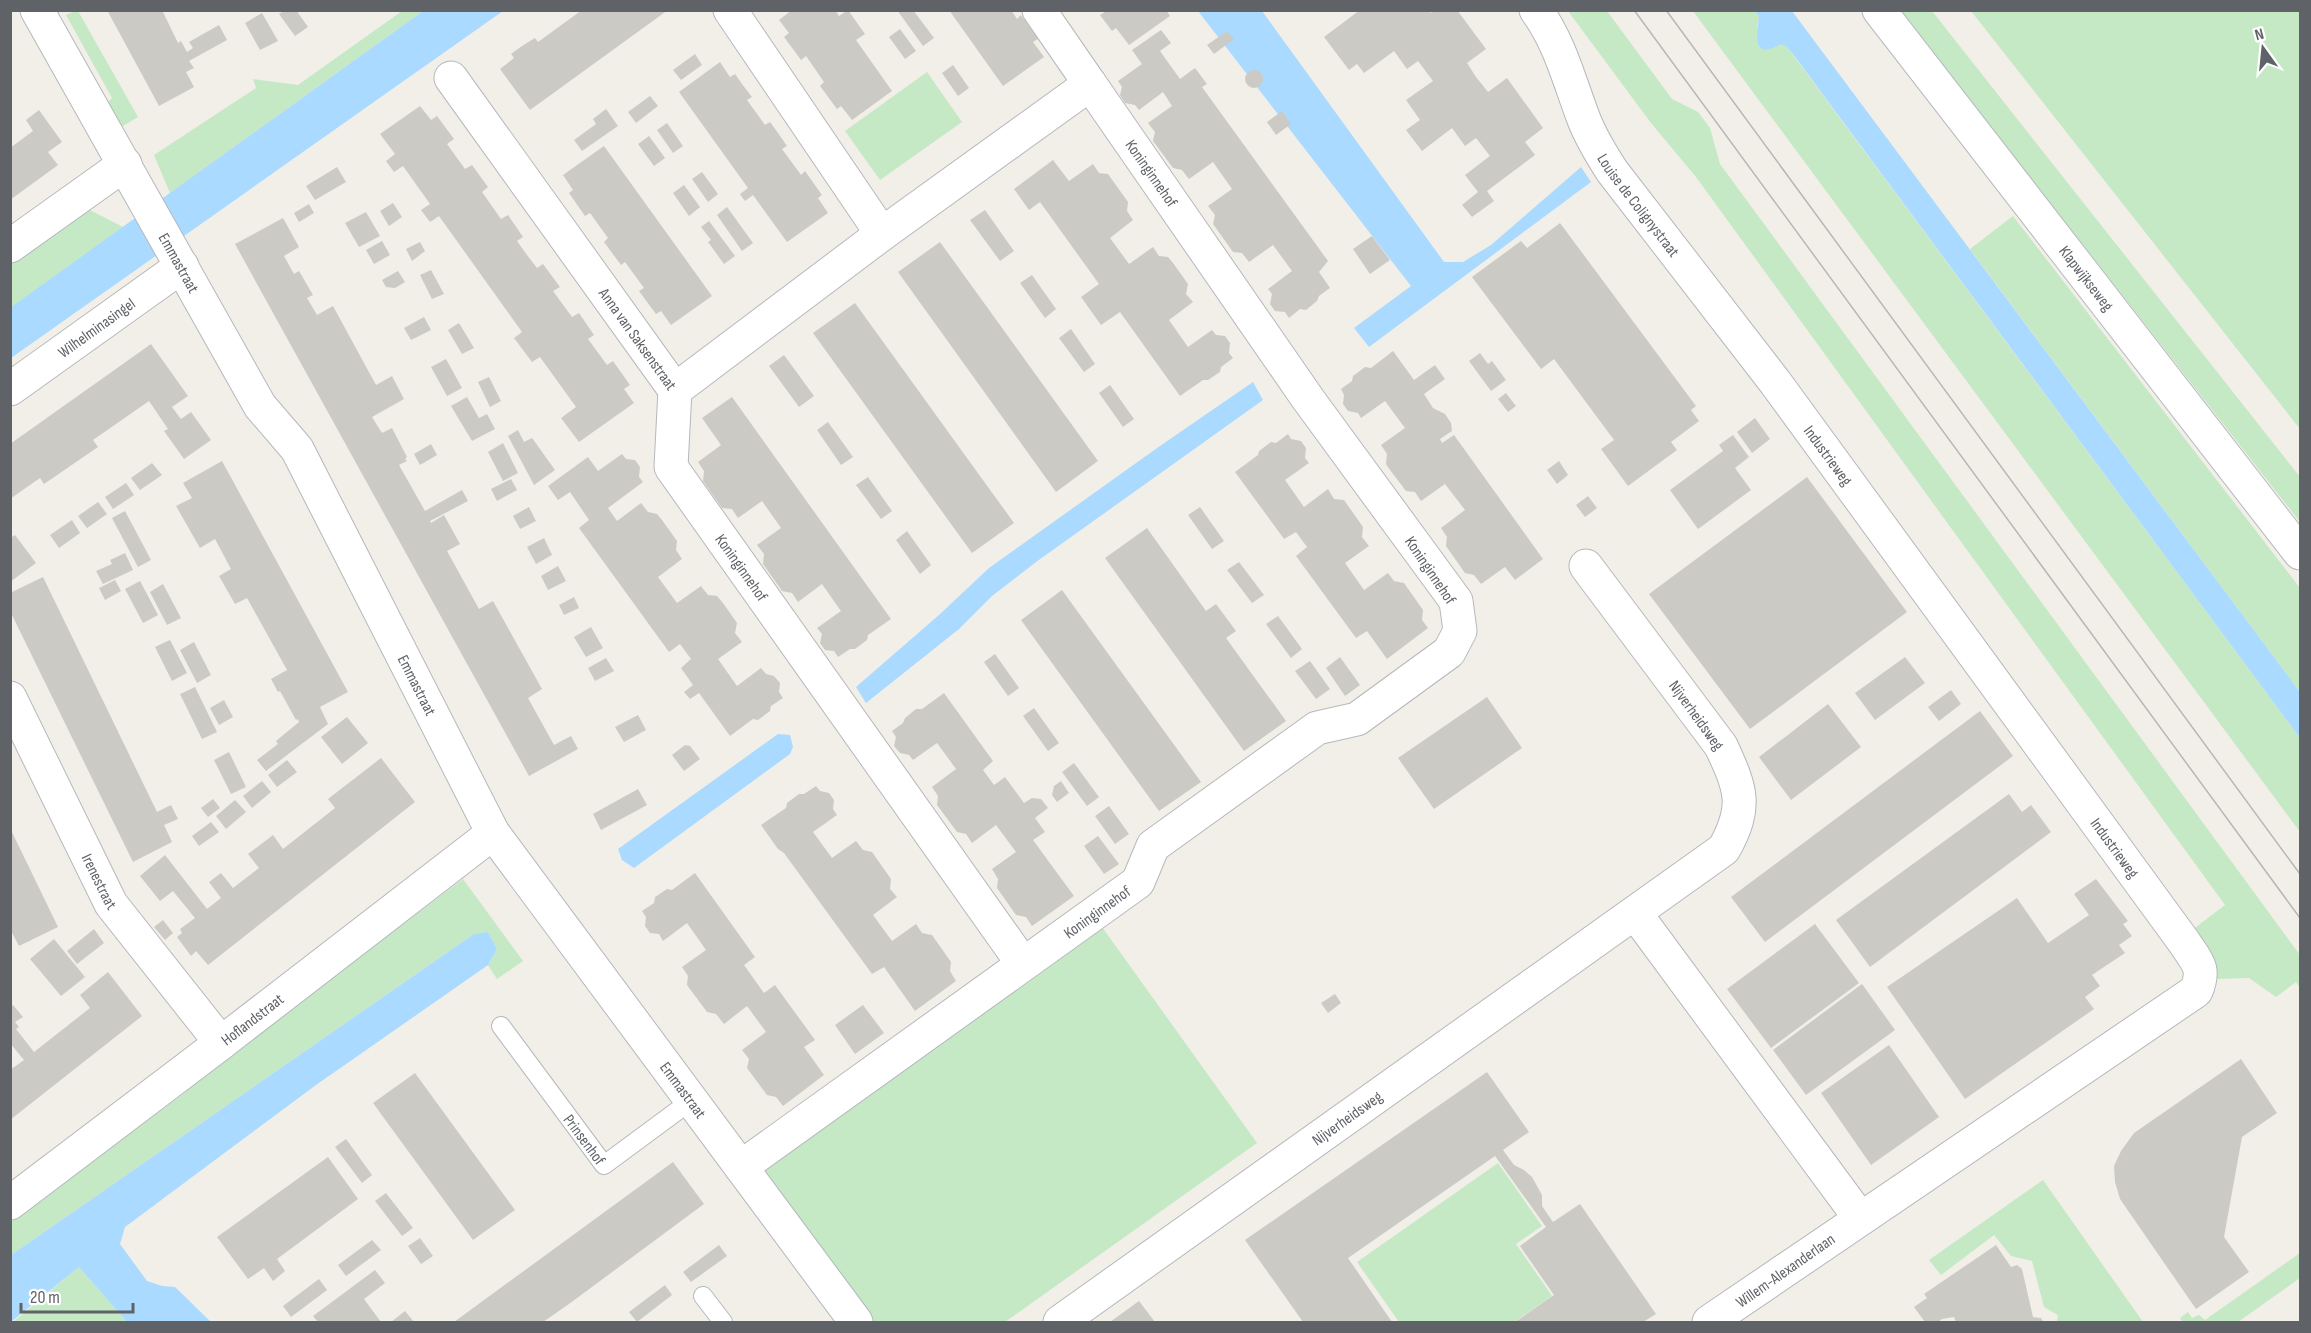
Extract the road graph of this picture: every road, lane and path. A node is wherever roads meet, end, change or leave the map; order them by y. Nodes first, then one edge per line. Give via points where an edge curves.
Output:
1 (37, 10) edge
2 (730, 10) edge
3 (1040, 10) edge
4 (1536, 10) edge
5 (1880, 10) edge
6 (452, 78) dead end
7 (1090, 84) junction
8 (125, 164) junction
9 (882, 234) junction
10 (10, 246) edge
11 (179, 260) junction
12 (1775, 382) joint
13 (10, 389) edge
14 (675, 390) junction
15 (2299, 549) edge
16 (1586, 566) dead end
17 (10, 698) edge
18 (493, 833) junction
19 (1635, 913) junction
20 (1023, 964) junction
21 (501, 1026) dead end
22 (221, 1043) junction
23 (692, 1100) junction
24 (741, 1167) junction
25 (10, 1203) edge
26 (1860, 1218) junction
27 (704, 1296) dead end
28 (723, 1323) edge
29 (856, 1323) edge
30 (1060, 1323) edge
31 (1709, 1323) edge

1 - 8 street, Emmastraat
2 - 9 street
3 - 7 street
4 - 12 street, Louise de Colignystraat via 1560,51 1599,152
5 - 15 street, Klapwijkseweg
6 - 14 street, Anna van Saksenstraat
7 - 9 street, Anna van Saksenstraat
7 - 20 street, Koninginnehof via 1308,399 1456,601 1460,631 1449,652 1357,718 1317,728 1153,846 1138,882
8 - 10 street
8 - 11 street, Emmastraat
9 - 14 street, Anna van Saksenstraat
11 - 13 street, Wilhelminasingel
11 - 18 street, Emmastraat via 260,406 297,449
12 - 26 street, Industrieweg via 2184,942 2198,963 2202,978 2196,991
14 - 20 street, Koninginnehof via 671,467
16 - 19 street, Nijverheidsweg via 1721,746 1736,777 1740,797 1735,829 1724,849
17 - 22 street, Irenestraat via 111,904
18 - 22 street, Hoflandstraat
18 - 23 street, Emmastraat
19 - 26 street
19 - 30 street, Nijverheidsweg
20 - 24 street, Koninginnehof
21 - 23 lane, Prinsenhof via 604,1165
22 - 25 street, Hoflandstraat
23 - 24 street, Emmastraat
24 - 29 street, Emmastraat
26 - 31 street, Willem-Alexanderlaan
27 - 28 lane

